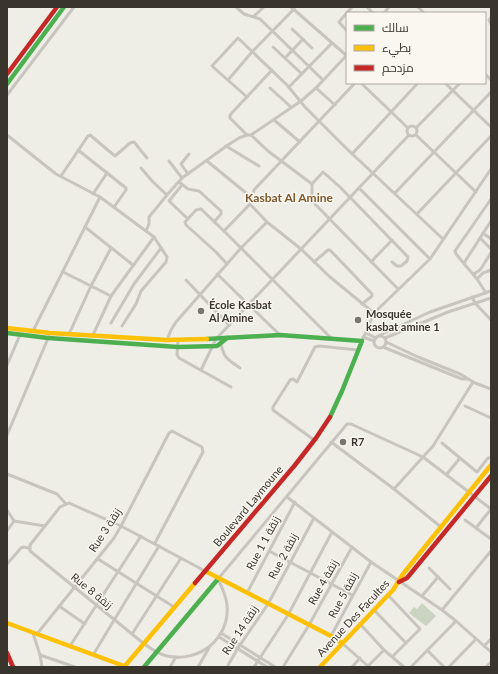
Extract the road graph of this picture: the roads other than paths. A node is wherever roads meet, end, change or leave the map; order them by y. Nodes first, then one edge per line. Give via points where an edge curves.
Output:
1 (57, 7) edge
2 (64, 7) edge
3 (74, 7) edge
4 (236, 7) edge
5 (264, 7) edge
6 (292, 8) edge
7 (346, 13) edge
8 (254, 16) junction
9 (491, 17) edge
10 (52, 24) junction
11 (491, 24) edge
12 (57, 29) junction
13 (292, 29) dead end
14 (346, 30) edge
15 (46, 31) junction
16 (273, 31) junction
17 (51, 36) junction
18 (303, 39) junction
19 (332, 43) junction
20 (273, 47) dead end
21 (312, 48) dead end
22 (293, 50) junction
23 (252, 52) junction
24 (346, 55) edge
25 (346, 57) edge
26 (285, 58) junction
27 (310, 66) junction
28 (272, 70) junction
29 (15, 73) junction
30 (7, 74) edge
31 (302, 74) junction
32 (22, 75) junction
33 (228, 80) junction
34 (323, 80) junction
35 (7, 84) edge
36 (354, 84) edge
37 (362, 84) edge
38 (417, 84) edge
39 (446, 84) edge
40 (459, 84) edge
41 (289, 87) junction
42 (270, 88) dead end
43 (316, 88) junction
44 (452, 90) junction
45 (491, 92) edge
46 (7, 96) edge
47 (247, 97) junction
48 (301, 101) junction
49 (335, 105) junction
50 (290, 107) junction
51 (474, 110) junction
52 (392, 112) junction
53 (274, 120) junction
54 (319, 121) junction
55 (491, 127) edge
56 (408, 128) junction
57 (416, 128) junction
58 (7, 135) edge
59 (246, 135) junction
60 (251, 135) junction
61 (409, 135) junction
62 (416, 135) junction
63 (491, 136) edge
64 (300, 142) junction
65 (226, 146) junction
66 (78, 150) junction
67 (434, 153) junction
68 (189, 154) dead end
69 (352, 154) junction
70 (147, 158) dead end
71 (169, 161) dead end
72 (207, 161) junction
73 (281, 161) junction
74 (259, 166) dead end
75 (142, 168) dead end
76 (491, 169) edge
77 (107, 173) junction
78 (456, 173) junction
79 (188, 174) junction
80 (373, 174) junction
81 (61, 176) junction
82 (182, 178) junction
83 (179, 182) junction
84 (312, 184) junction
85 (182, 185) junction
86 (358, 188) junction
87 (476, 192) junction
88 (395, 193) junction
89 (93, 194) junction
90 (167, 195) junction
91 (100, 197) junction
92 (251, 197) junction
93 (350, 198) junction
94 (490, 201) edge
95 (250, 204) junction
96 (114, 207) junction
97 (417, 214) junction
98 (188, 219) junction
99 (329, 220) junction
100 (491, 221) edge
101 (214, 222) junction
102 (267, 222) junction
103 (85, 227) junction
104 (146, 231) junction
105 (224, 231) junction
106 (483, 233) junction
107 (154, 237) junction
108 (480, 238) junction
109 (443, 239) junction
110 (491, 239) edge
111 (392, 240) junction
112 (111, 248) junction
113 (161, 248) junction
114 (241, 248) junction
115 (491, 248) edge
116 (301, 249) junction
117 (491, 253) edge
118 (430, 259) junction
119 (314, 262) junction
120 (371, 262) junction
121 (392, 262) dead end
122 (464, 263) junction
123 (227, 264) junction
124 (133, 265) junction
125 (491, 270) edge
126 (63, 272) junction
127 (217, 274) junction
128 (474, 274) junction
129 (477, 278) junction
130 (186, 280) dead end
131 (272, 280) junction
132 (91, 286) junction
133 (398, 289) junction
134 (491, 291) edge
135 (486, 293) junction
136 (199, 294) junction
137 (111, 296) junction
138 (472, 298) junction
139 (491, 299) edge
140 (475, 303) junction
141 (249, 304) junction
142 (362, 304) junction
143 (374, 313) junction
144 (491, 320) edge
145 (111, 323) dead end
146 (229, 325) junction
147 (122, 326) dead end
148 (7, 328) edge
149 (34, 331) junction
150 (7, 333) edge
151 (50, 333) junction
152 (366, 333) junction
153 (20, 335) junction
154 (93, 335) junction
155 (280, 335) junction
156 (68, 337) junction
157 (48, 338) junction
158 (227, 338) junction
159 (216, 339) junction
160 (332, 339) junction
161 (363, 339) junction
162 (376, 339) junction
163 (167, 340) junction
164 (178, 340) junction
165 (386, 340) junction
166 (221, 344) junction
167 (167, 346) junction
168 (212, 346) junction
169 (178, 347) junction
170 (383, 347) junction
171 (358, 350) junction
172 (7, 365) edge
173 (240, 368) dead end
174 (201, 370) junction
175 (468, 379) junction
176 (473, 382) junction
177 (231, 387) dead end
178 (491, 389) edge
179 (465, 406) dead end
180 (491, 418) edge
181 (7, 435) edge
182 (314, 440) junction
183 (331, 442) junction
184 (442, 443) dead end
185 (423, 457) junction
186 (460, 458) junction
187 (491, 458) edge
188 (491, 465) edge
189 (477, 472) junction
190 (7, 474) edge
191 (447, 474) junction
192 (482, 476) junction
193 (491, 476) edge
194 (394, 490) junction
195 (470, 492) junction
196 (287, 496) junction
197 (475, 496) junction
198 (295, 502) junction
199 (66, 504) junction
200 (491, 509) edge
201 (7, 511) edge
202 (314, 518) junction
203 (465, 520) dead end
204 (14, 521) junction
205 (44, 526) junction
206 (121, 526) junction
207 (441, 527) junction
208 (476, 528) junction
209 (7, 531) edge
210 (332, 532) junction
211 (141, 536) junction
212 (491, 539) edge
213 (155, 543) junction
214 (159, 546) junction
215 (352, 547) junction
216 (29, 550) junction
217 (269, 551) junction
218 (491, 551) edge
219 (181, 558) junction
220 (98, 559) junction
221 (290, 562) junction
222 (371, 562) junction
223 (7, 564) edge
224 (429, 568) dead end
225 (119, 571) junction
226 (205, 571) junction
227 (310, 573) junction
228 (438, 578) junction
229 (218, 579) junction
230 (399, 582) junction
231 (137, 583) junction
232 (332, 585) junction
233 (74, 588) junction
234 (450, 589) dead end
235 (247, 593) junction
236 (352, 595) junction
237 (388, 595) junction
238 (158, 596) junction
239 (422, 596) junction
240 (268, 604) junction
241 (96, 605) junction
242 (59, 606) junction
243 (174, 607) junction
244 (374, 610) junction
245 (442, 610) junction
246 (288, 615) junction
247 (114, 620) junction
248 (456, 621) junction
249 (7, 623) edge
250 (85, 624) junction
251 (360, 624) junction
252 (309, 625) junction
253 (35, 633) junction
254 (132, 634) junction
255 (220, 635) junction
256 (331, 636) junction
257 (476, 639) junction
258 (491, 639) edge
259 (342, 643) junction
260 (406, 643) junction
261 (143, 644) junction
262 (70, 646) junction
263 (239, 646) junction
264 (484, 646) junction
265 (209, 647) junction
266 (384, 650) junction
267 (428, 650) junction
268 (156, 652) junction
269 (491, 652) edge
270 (7, 654) edge
271 (40, 655) junction
272 (93, 655) junction
273 (393, 656) junction
274 (176, 658) junction
275 (360, 658) junction
276 (259, 659) junction
277 (491, 662) edge
278 (412, 666) edge
279 (13, 667) edge
280 (42, 667) edge
281 (76, 667) edge
282 (124, 667) edge
283 (144, 667) edge
284 (170, 667) edge
285 (198, 667) edge
286 (227, 667) edge
287 (254, 667) edge
288 (267, 667) edge
289 (275, 667) edge
290 (283, 667) edge
291 (320, 667) edge
292 (352, 667) edge
293 (368, 667) edge
294 (404, 667) edge
295 (444, 667) edge
296 (449, 667) edge
297 (486, 667) edge

1 - 30 main road
2 - 10 main road
3 - 12 street
4 - 8 street via 244,14
5 - 8 street
6 - 16 street
6 - 19 street
7 - 14 street via 338,22
8 - 16 street
9 - 11 street
10 - 12 main road
10 - 15 main road
12 - 17 street
13 - 18 street
15 - 17 main road
15 - 29 main road
16 - 22 street
16 - 23 street
17 - 32 street
18 - 21 street
18 - 22 street
19 - 24 street
19 - 27 street
20 - 26 street
22 - 26 street
22 - 27 street
23 - 28 street
23 - 33 street
23 - 33 street via 238,38 212,66
25 - 34 street
26 - 31 street
27 - 31 street
27 - 34 street
28 - 41 street
28 - 47 street
29 - 32 main road
29 - 35 main road
31 - 41 street
32 - 46 street
33 - 47 street
34 - 43 street
36 - 49 street
37 - 52 street
38 - 52 street
39 - 44 street
40 - 44 street
41 - 48 street
42 - 50 street
43 - 48 street
43 - 49 street
44 - 51 street
44 - 57 street
45 - 51 street
47 - 59 street via 230,116
48 - 50 street
48 - 54 street
49 - 54 street
50 - 53 street
51 - 55 street
51 - 67 street
52 - 56 street
52 - 69 street
53 - 60 street
53 - 64 street
54 - 64 street
54 - 69 street
56 - 57 street
56 - 61 street
57 - 62 street
58 - 81 street
59 - 60 street
59 - 65 street
60 - 73 street
61 - 62 street
61 - 80 street
62 - 67 street
63 - 78 street
64 - 73 street
65 - 72 street
65 - 74 street
66 - 70 street via 90,135 116,156 134,142
66 - 77 street
66 - 81 street
67 - 78 street
67 - 88 street
68 - 79 street via 182,164
69 - 80 street
71 - 82 street
72 - 79 street
72 - 92 street
73 - 84 street
73 - 92 street via 254,190
75 - 90 street
76 - 87 street
77 - 89 street
77 - 96 street via 126,189
78 - 87 street
78 - 97 street
79 - 82 street
80 - 86 street
80 - 88 street
81 - 89 street
82 - 83 street
83 - 85 street
83 - 90 street
84 - 93 street via 324,172
84 - 99 street via 313,201
85 - 98 street via 169,201
85 - 101 street via 199,191 221,212
86 - 93 street
86 - 118 street
87 - 109 street
88 - 97 street
89 - 91 street
90 - 104 street via 149,217
91 - 96 street
91 - 103 street
92 - 95 street
93 - 99 street
93 - 111 street
94 - 122 street via 455,251
95 - 102 street
95 - 105 street
96 - 104 street
97 - 109 street
98 - 101 street via 199,209
98 - 123 street via 186,225
99 - 116 street
99 - 120 street
100 - 106 street
101 - 105 street
102 - 114 street
102 - 116 street
103 - 112 street
103 - 126 street
104 - 107 street
105 - 114 street
106 - 108 street
106 - 110 street
107 - 113 street
107 - 124 street
108 - 115 street
108 - 122 street
109 - 118 street
111 - 120 street
111 - 121 street via 408,259 401,266
112 - 124 street
112 - 132 street
113 - 145 street via 134,284
113 - 147 street via 167,257 166,262 141,291
114 - 123 street
114 - 131 street
116 - 119 street
116 - 131 street
117 - 128 street via 480,270
118 - 133 street
119 - 142 street
119 - 142 street via 330,250 372,294
120 - 133 street
122 - 128 street
123 - 127 street
124 - 137 street
125 - 129 street
126 - 132 street
126 - 149 street
127 - 136 street
127 - 141 street
128 - 129 street
129 - 135 street
130 - 136 street
131 - 141 street
131 - 160 street
132 - 137 street
132 - 156 street
133 - 143 street
134 - 135 street
135 - 138 street
136 - 146 street
136 - 163 street via 176,322
137 - 154 street
138 - 140 street
138 - 162 street via 430,312
139 - 140 street
140 - 144 street
140 - 165 street via 448,312
141 - 146 street
141 - 155 street
142 - 143 street
143 - 152 street
146 - 159 street
148 - 149 main road
149 - 151 main road
150 - 153 main road
151 - 156 main road
151 - 157 street
152 - 161 street
152 - 162 street
153 - 157 main road
153 - 172 street
154 - 156 main road
154 - 163 main road
155 - 158 main road
155 - 160 main road
156 - 157 main road
156 - 167 main road
157 - 181 street
158 - 159 main road
158 - 166 main road
159 - 164 main road
159 - 168 street
160 - 161 main road
161 - 162 street
161 - 171 main road, Boulevard Laymoune
162 - 165 street via 382,336
162 - 170 street via 377,347
163 - 164 main road
163 - 167 street
164 - 169 street
165 - 170 street
165 - 175 street
166 - 168 main road
166 - 173 street via 225,357
167 - 169 main road
168 - 169 main road
168 - 174 street
169 - 174 street via 179,358
170 - 175 street via 462,379
171 - 182 main road, Boulevard Laymoune via 340,396
171 - 182 street via 315,347 297,382 290,380 273,407 273,410
174 - 177 street
175 - 176 street
176 - 178 street
176 - 185 street via 439,438
179 - 180 street
182 - 226 main road, Boulevard Laymoune
183 - 185 street via 344,426 349,424
183 - 194 street
183 - 196 street
184 - 186 street
185 - 191 street
185 - 194 street
186 - 189 street
186 - 191 street
187 - 189 street via 488,458
188 - 192 main road
189 - 192 street
190 - 199 street via 57,494
191 - 195 street
192 - 195 main road
193 - 197 main road
194 - 207 street
195 - 197 street
195 - 207 main road
196 - 198 street
196 - 229 street
197 - 200 street
197 - 230 main road via 407,578
198 - 202 street
198 - 217 street, Rue 1 زنقة 1
199 - 205 street via 60,507
199 - 206 street via 69,503
200 - 208 street
201 - 204 street
202 - 210 street
202 - 221 street, Rue 2 زنقة
203 - 208 street
204 - 205 street
204 - 209 street
205 - 216 street
206 - 211 street
206 - 213 street, Rue 3 زنقة via 169,433 176,432 202,447 203,452
206 - 220 street, Rue 3 زنقة
207 - 230 main road
208 - 212 street
210 - 215 street
210 - 227 street
211 - 213 street
211 - 225 street
213 - 214 street
214 - 219 street
214 - 231 street
215 - 222 street
215 - 232 street, Rue 4 زنقة
216 - 223 street via 21,548
216 - 233 street, Rue 8 زنقة
217 - 221 street
217 - 235 street, Rue 1 زنقة 1
218 - 245 street
219 - 226 street
219 - 238 street
220 - 225 street
220 - 233 street, Rue 3 زنقة
221 - 227 street
221 - 240 street, Rue 2 زنقة
222 - 230 street
222 - 236 street, Rue 5 زنقة
224 - 228 street
225 - 231 street
225 - 241 street
226 - 229 main road
226 - 243 main road, Boulevard Laymoune
227 - 232 street
227 - 246 street
228 - 234 street
228 - 239 street
229 - 235 main road
229 - 255 street via 227,604 227,614
229 - 268 main road
230 - 237 main road, Avenue Des Facultes
230 - 239 street
231 - 238 street
231 - 247 street
232 - 236 street
232 - 252 street, Rue 4 زنقة
233 - 241 street, Rue 8 زنقة
233 - 242 street, Rue 3 زنقة
235 - 240 main road
236 - 256 street, Rue 5 زنقة
237 - 244 main road, Avenue Des Facultes
237 - 260 street via 420,627
238 - 243 street
238 - 254 street
239 - 245 street
240 - 246 main road
240 - 263 street, Rue 14 زنقة
241 - 247 street, Rue 8 زنقة
241 - 250 street
242 - 250 street
242 - 253 street, Rue 3 زنقة
243 - 261 main road, Boulevard Laymoune
244 - 251 main road, Avenue Des Facultes
244 - 260 street
245 - 248 street
246 - 252 main road
246 - 276 street
247 - 254 street, Rue 8 زنقة
247 - 272 street
248 - 257 street
248 - 267 street
249 - 253 main road
250 - 262 street
251 - 259 main road, Avenue Des Facultes
251 - 266 street
252 - 256 main road
252 - 290 street, Rue 4 زنقة
253 - 262 main road
253 - 271 street
254 - 261 street, Rue 8 زنقة
255 - 263 street
255 - 265 street
256 - 259 main road
257 - 264 street
257 - 296 street
258 - 264 street
259 - 275 street
259 - 291 main road, Avenue Des Facultes
260 - 273 street
261 - 268 street, Rue 8 زنقة
261 - 282 main road, Boulevard Laymoune
262 - 272 main road
263 - 276 street
263 - 286 street, Rue 14 زنقة
264 - 269 street
265 - 274 street via 193,655
265 - 285 street
266 - 273 street
266 - 293 street
267 - 278 street
267 - 295 street
268 - 274 street, Rue 8 زنقة
268 - 283 main road
270 - 279 main road
271 - 280 street
271 - 281 street
272 - 282 main road
273 - 294 street
274 - 284 street
275 - 292 street
275 - 293 street
276 - 287 street
276 - 288 street
276 - 289 street
277 - 297 street

